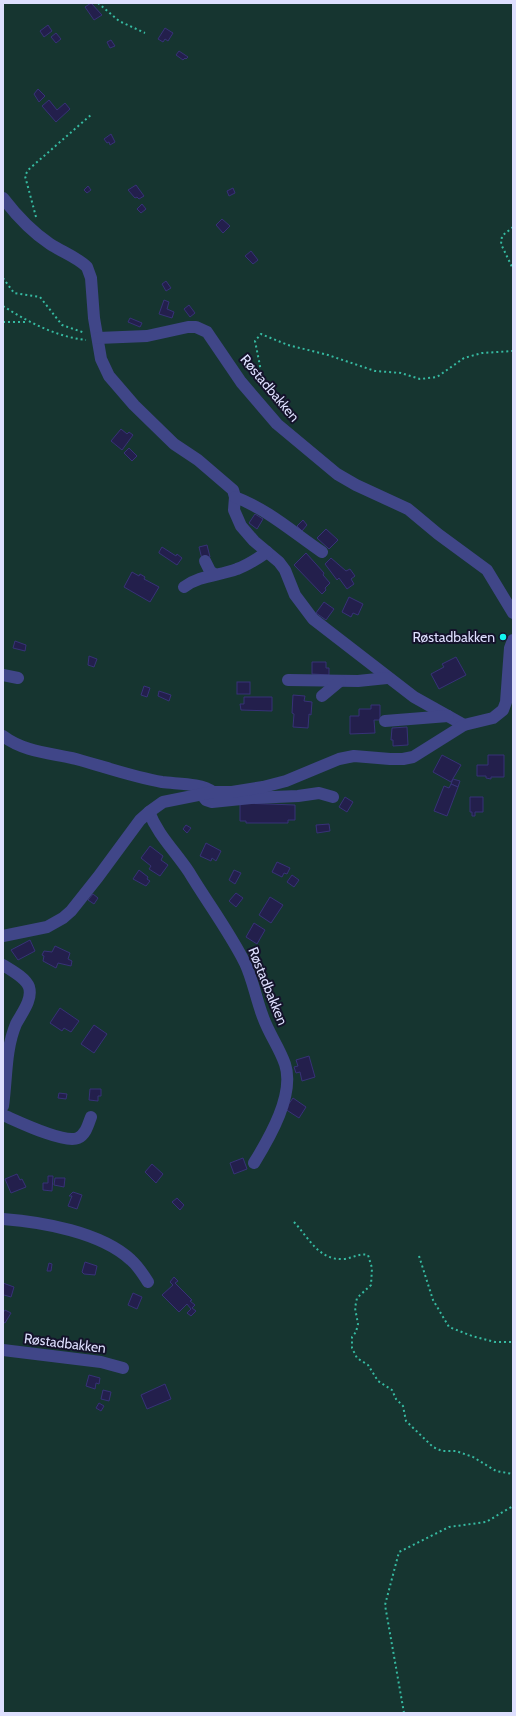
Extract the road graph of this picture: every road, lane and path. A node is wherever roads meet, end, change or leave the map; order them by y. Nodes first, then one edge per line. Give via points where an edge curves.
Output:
1 (98, 3) edge
2 (145, 34) dead end
3 (92, 114) dead end
4 (3, 198) edge
5 (513, 227) edge
6 (33, 230) junction
7 (513, 269) edge
8 (3, 278) edge
9 (3, 306) edge
10 (3, 322) edge
11 (30, 322) junction
12 (98, 338) junction
13 (513, 351) edge
14 (263, 408) junction
15 (235, 497) junction
16 (267, 552) junction
17 (322, 552) dead end
18 (206, 561) dead end
19 (214, 574) junction
20 (184, 587) dead end
21 (513, 613) edge
22 (513, 640) edge
23 (3, 675) edge
24 (18, 678) dead end
25 (387, 678) junction
26 (288, 680) dead end
27 (340, 681) junction
28 (322, 696) dead end
29 (449, 716) junction
30 (385, 721) dead end
31 (464, 725) junction
32 (3, 736) edge
33 (207, 794) junction
34 (333, 797) dead end
35 (149, 812) junction
36 (3, 936) edge
37 (3, 966) edge
38 (3, 1106) edge
39 (3, 1115) edge
40 (91, 1117) dead end
41 (254, 1162) dead end
42 (3, 1219) edge
43 (294, 1222) dead end
44 (419, 1256) dead end
45 (148, 1282) dead end
46 (513, 1342) edge
47 (3, 1350) edge
48 (122, 1368) dead end
49 (513, 1474) edge
50 (513, 1506) edge
51 (404, 1713) edge

1 - 2 path via 119,21
3 - 6 path via 28,170 25,176 36,217
4 - 6 street
5 - 7 path via 502,236 501,244
6 - 12 street via 87,267 91,278
8 - 12 path via 14,293 40,297 62,325
9 - 11 path
10 - 11 path
11 - 12 path via 57,333 85,340
12 - 14 street, Røstadbakken via 147,336 173,329 196,327 212,337 241,382
12 - 15 street via 102,364 116,386 174,444 227,484
13 - 14 path via 482,353 464,358 437,377 420,380 401,373 375,371 288,345 261,334 255,341 260,366
14 - 21 street, Røstadbakken via 288,434 337,474 408,509 487,570
15 - 16 street via 234,510 241,526
15 - 17 street via 267,513
16 - 19 street via 241,567
16 - 25 street via 285,570 296,595 310,616
18 - 19 street
19 - 20 street
22 - 31 street via 503,710 493,718
23 - 24 street
25 - 27 street
25 - 29 street via 432,708
26 - 27 street
27 - 28 street
29 - 30 street
29 - 31 street
31 - 33 street via 413,757 390,759 354,756 329,762 286,781 247,790
32 - 33 street via 29,749 141,778 203,788
33 - 34 street via 206,800 212,802 320,793
33 - 35 street via 169,800
35 - 36 street via 134,827 98,877 63,918 47,927
35 - 41 street, Røstadbakken via 155,827 183,863 244,962 264,1020 286,1066 288,1086 273,1132
37 - 38 street via 26,982 29,987 27,1002 16,1024 9,1049
39 - 40 street via 42,1132 77,1139 84,1133
42 - 45 street via 49,1224 102,1242 130,1259
43 - 49 path via 316,1249 325,1255 345,1259 362,1253 368,1255 372,1268 370,1285 357,1298 355,1308 358,1324 352,1337 352,1348 357,1358 368,1365 378,1381 392,1390 403,1406 406,1421 433,1447 442,1451 456,1451 473,1457 496,1471
44 - 46 path via 433,1300 449,1327 488,1340
47 - 48 street, Røstadbakken via 101,1362
50 - 51 path via 486,1522 449,1527 400,1552 385,1605

